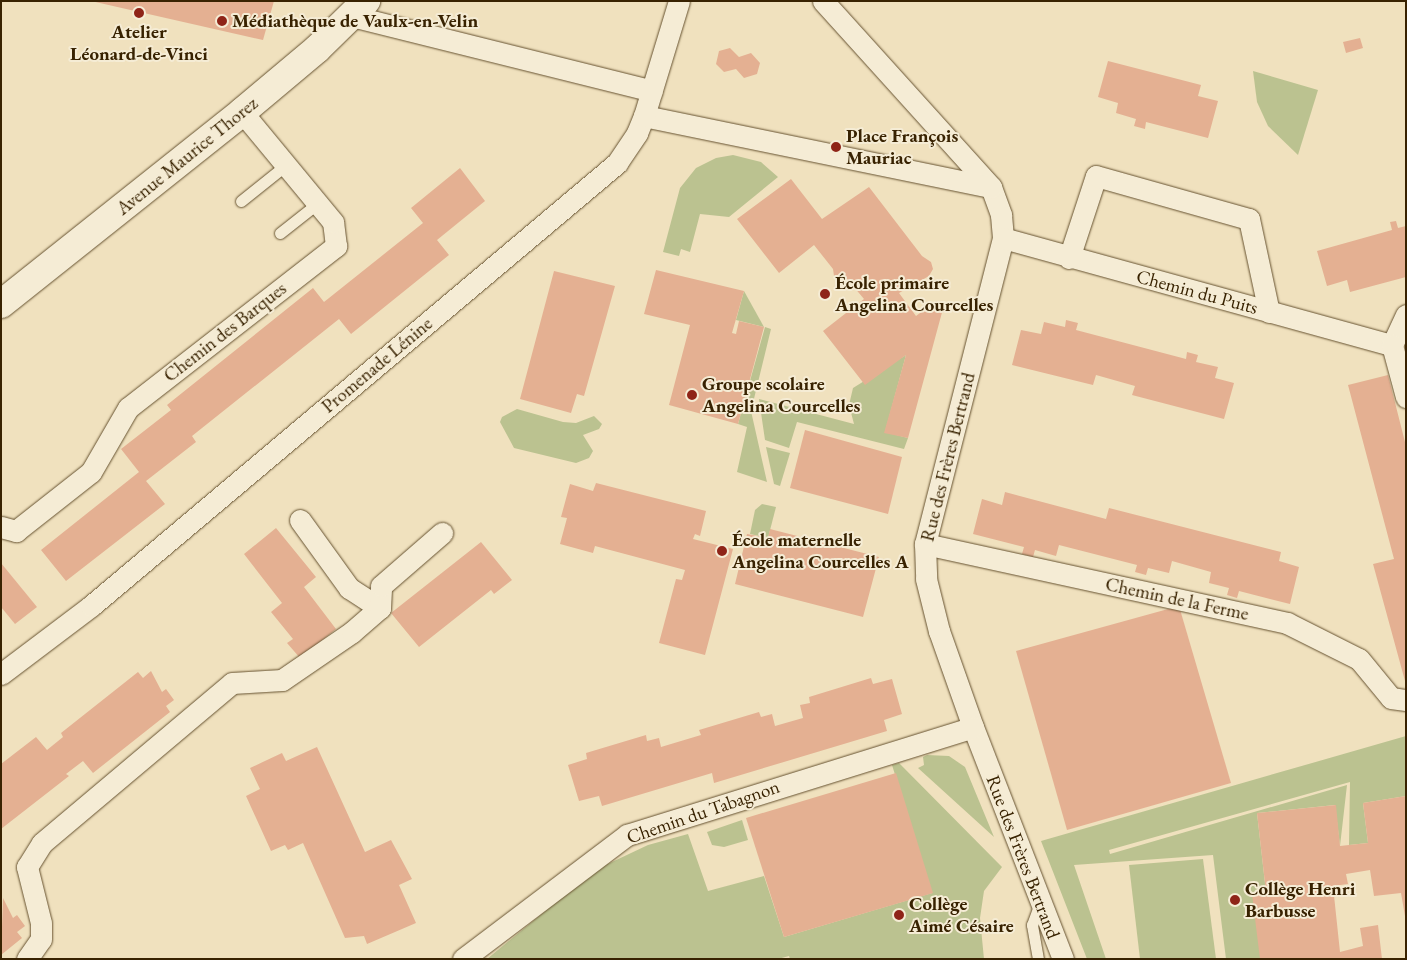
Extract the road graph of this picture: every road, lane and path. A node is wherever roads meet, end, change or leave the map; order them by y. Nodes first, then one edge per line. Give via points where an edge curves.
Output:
1 (679, 1) edge
2 (823, 1) edge
3 (359, 9) edge
4 (652, 91) junction
5 (242, 112) junction
6 (644, 116) junction
7 (286, 165) junction
8 (991, 187) junction
9 (241, 201) dead end
10 (318, 203) junction
11 (280, 233) dead end
12 (1003, 238) junction
13 (1069, 258) junction
14 (1, 304) edge
15 (1269, 312) junction
16 (1406, 315) edge
17 (1392, 345) junction
18 (1406, 397) edge
19 (300, 520) dead end
20 (1, 527) edge
21 (442, 533) dead end
22 (925, 544) junction
23 (380, 608) junction
24 (1, 674) edge
25 (1406, 700) edge
26 (973, 726) junction
27 (1040, 902) junction
28 (27, 959) edge
29 (463, 959) edge
30 (1038, 959) edge
31 (1063, 959) edge

1 - 4 street, Promenade Lénine
2 - 8 street, Rue des Frères Bertrand
3 - 4 street
3 - 5 street, Avenue Maurice Thorez
4 - 6 street, Promenade Lénine
5 - 7 street, Chemin des Barques
5 - 14 street, Avenue Maurice Thorez
6 - 8 street
6 - 24 street, Promenade Lénine via 637,134 617,163 91,606
7 - 9 lane
7 - 10 street, Chemin des Barques
8 - 12 street, Rue des Frères Bertrand via 1001,214
10 - 11 lane
10 - 20 street, Chemin des Barques via 333,222 336,246 128,408 91,472 16,531
12 - 13 street, Chemin du Puits
12 - 22 street, Rue des Frères Bertrand
13 - 15 street, Chemin du Puits
13 - 15 street via 1096,176 1249,218
15 - 17 street, Chemin du Puits
16 - 17 street
17 - 18 street
19 - 23 street via 349,588
21 - 23 street via 381,586
22 - 25 street, Chemin de la Ferme via 1287,623 1359,659 1391,698
22 - 26 street, Rue des Frères Bertrand via 926,579 939,631
23 - 28 street via 352,632 282,680 232,683 42,843 28,867 41,923 41,939
26 - 27 street, Rue des Frères Bertrand
26 - 29 street, Chemin du Tabagnon via 627,835
27 - 30 lane via 1032,925
27 - 31 street, Rue des Frères Bertrand

